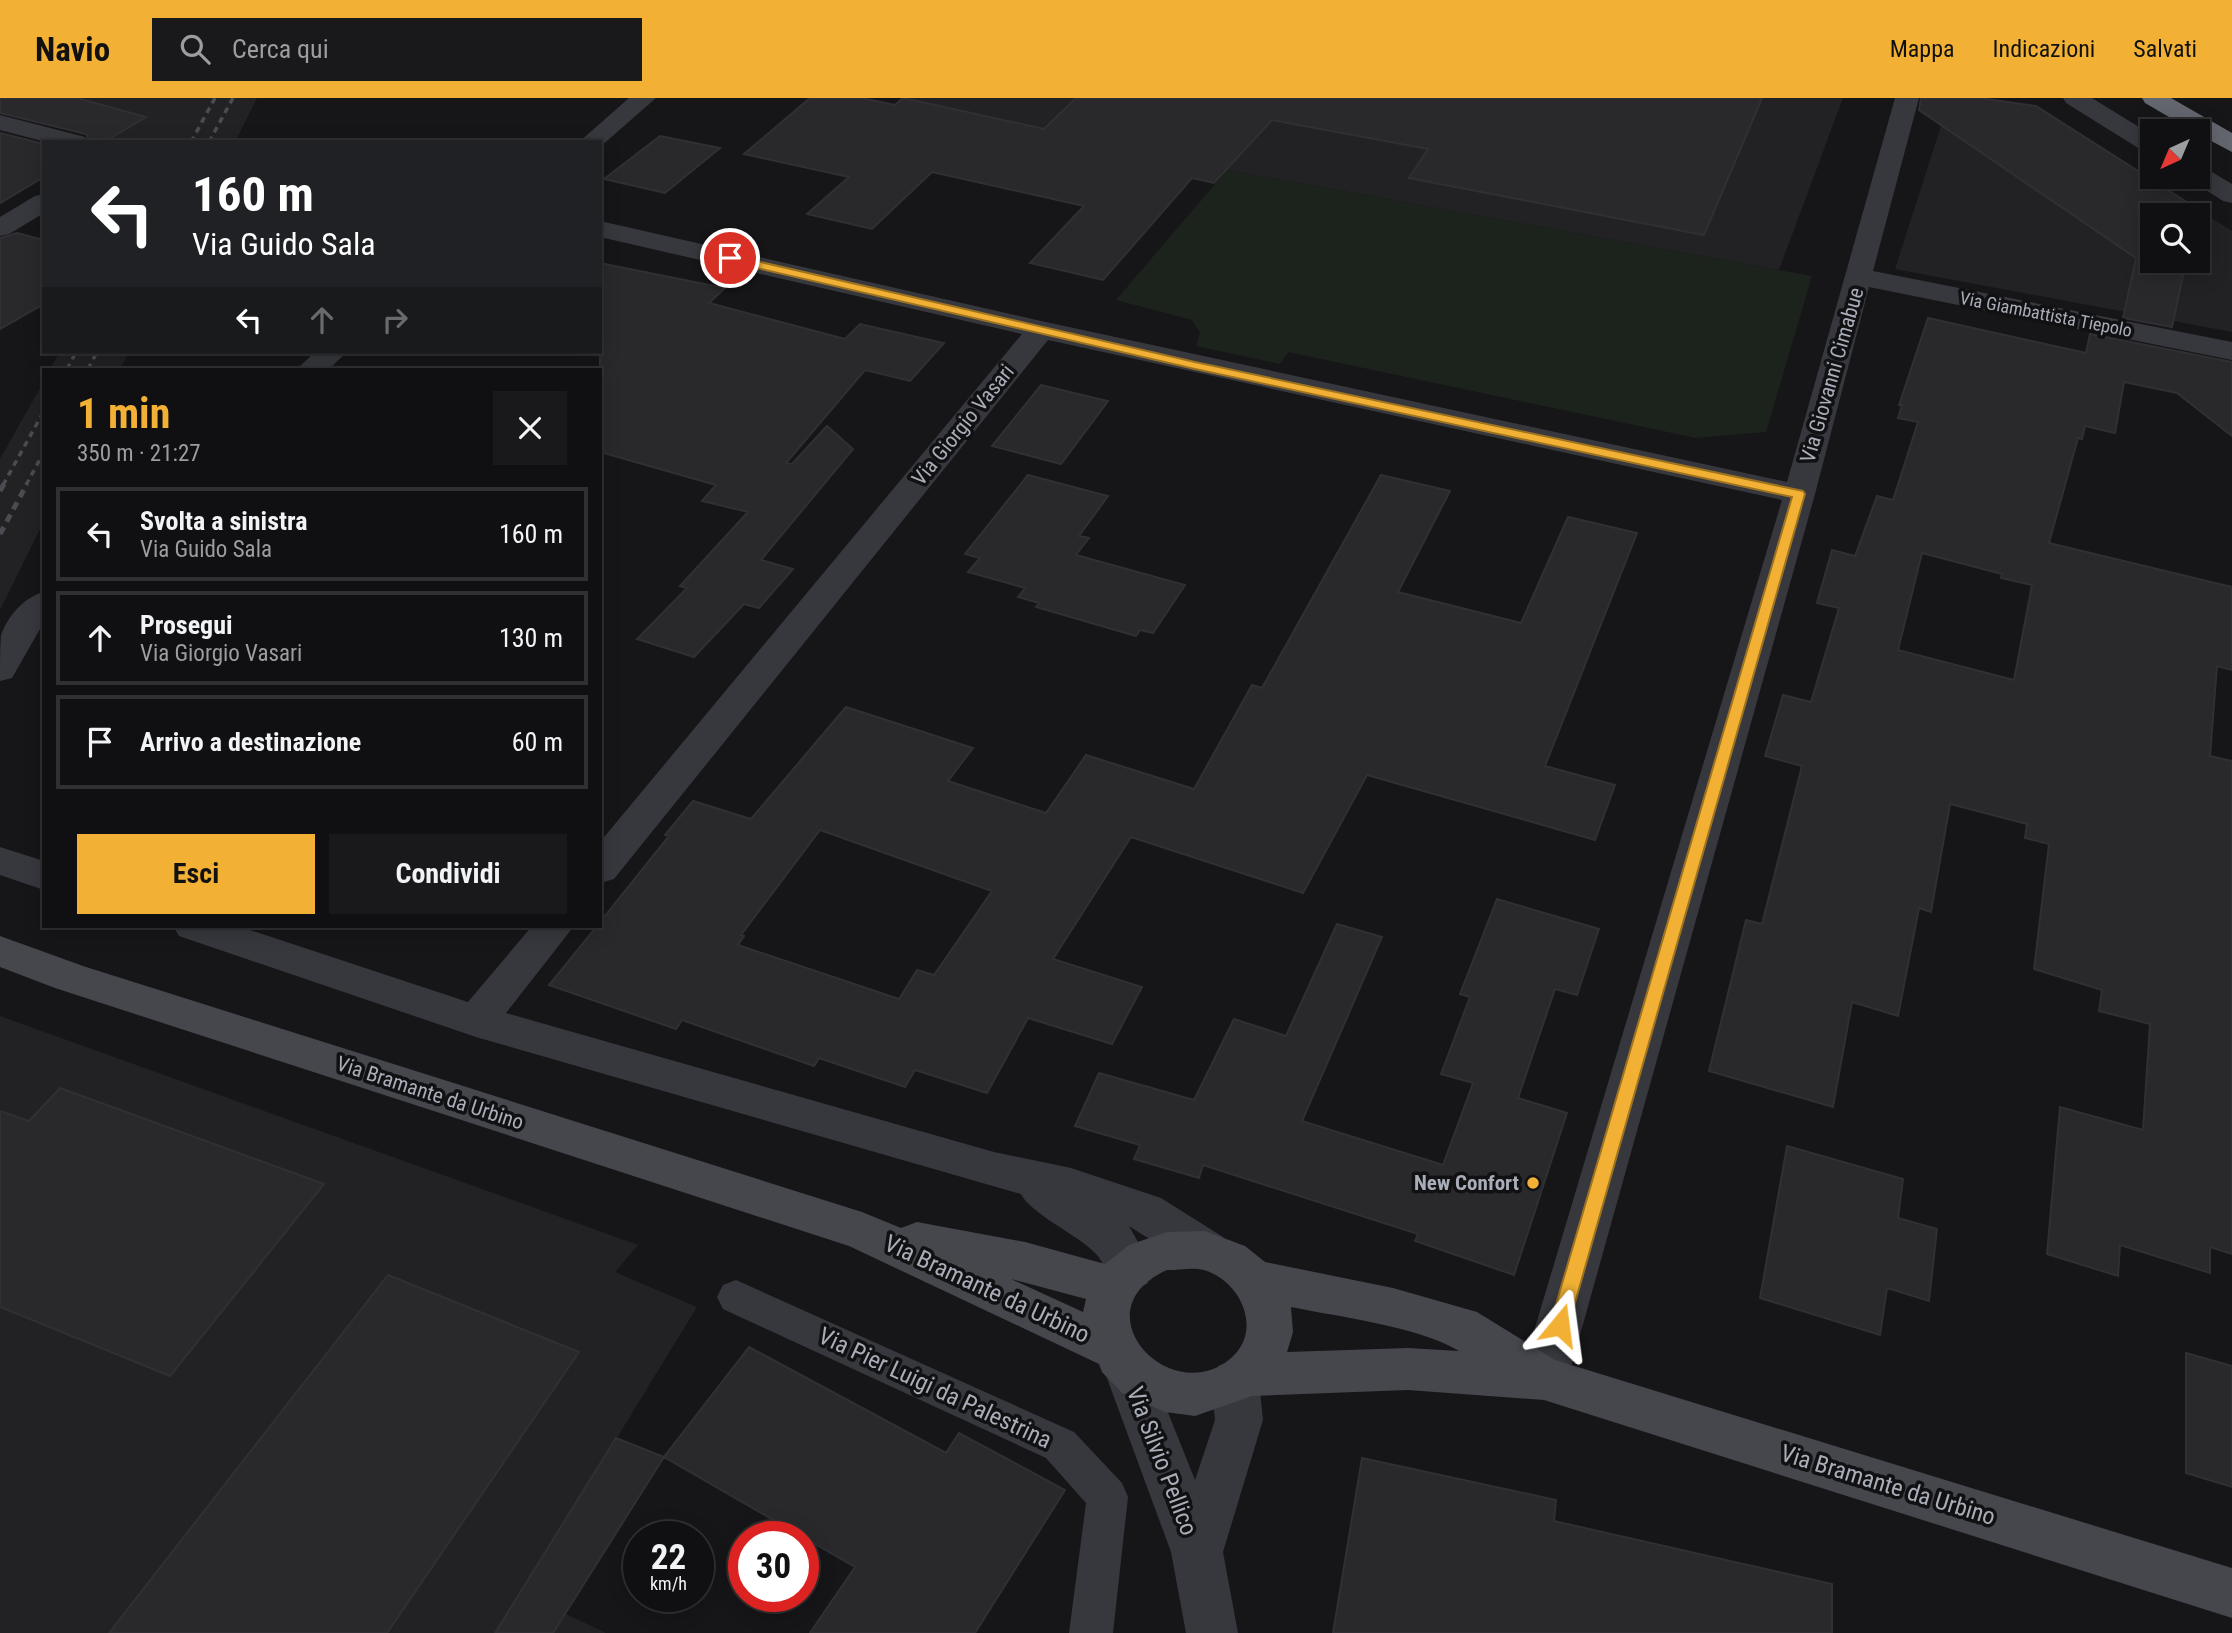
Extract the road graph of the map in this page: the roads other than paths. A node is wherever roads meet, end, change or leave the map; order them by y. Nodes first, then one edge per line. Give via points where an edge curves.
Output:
1 (1907, 98) edge
2 (2075, 98) edge
3 (2154, 98) edge
4 (636, 99) edge
5 (0, 122) edge
6 (2140, 139) edge
7 (68, 140) edge
8 (593, 140) edge
9 (2232, 144) edge
10 (2210, 181) edge
11 (2232, 195) edge
12 (42, 203) edge
13 (0, 228) edge
14 (602, 229) edge
15 (1860, 277) junction
16 (1041, 330) junction
17 (2232, 351) edge
18 (330, 354) edge
19 (312, 368) edge
20 (1799, 494) junction
21 (42, 604) edge
22 (0, 670) edge
23 (0, 861) edge
24 (602, 867) edge
25 (42, 875) edge
26 (199, 928) edge
27 (552, 928) edge
28 (0, 951) edge
29 (476, 1021) junction
30 (994, 1170) junction
31 (862, 1231) junction
32 (1207, 1251) junction
33 (1123, 1278) junction
34 (1254, 1279) junction
35 (736, 1297) dead end
36 (1120, 1359) junction
37 (1241, 1378) junction
38 (1544, 1378) junction
39 (1197, 1552) junction
40 (2232, 1592) edge
41 (1091, 1633) edge
42 (1212, 1633) edge

1 - 15 street, Via Giovanni Cimabue
2 - 6 street
3 - 9 highway
4 - 8 street
5 - 7 street
10 - 11 street
12 - 13 street
14 - 16 street
15 - 17 street, Via Giambattista Tiepolo
15 - 20 street, Via Giovanni Cimabue
16 - 20 street
16 - 24 street, Via Giorgio Vasari
18 - 19 street
20 - 38 street, Via Giovanni Cimabue
21 - 22 street via 26,620
23 - 25 street
26 - 29 street
27 - 29 street
28 - 31 street, Via Bramante da Urbino
29 - 30 street
30 - 32 street via 1071,1186 1145,1211
30 - 33 street via 1068,1206 1113,1240
31 - 33 street, Via Bramante da Urbino
31 - 36 street, Via Bramante da Urbino
32 - 33 street via 1167,1251 1141,1261
32 - 34 street
33 - 36 street via 1108,1300 1106,1325
34 - 37 street via 1268,1301 1271,1330 1264,1355
34 - 38 street, Via Bramante da Urbino via 1460,1327
35 - 41 lane, Via Pier Luigi da Palestrina via 1060,1445 1107,1497
36 - 37 street via 1157,1389 1186,1395 1215,1391
36 - 39 street, Via Silvio Pellico
37 - 38 street, Via Bramante da Urbino via 1408,1368
37 - 39 street, Via Silvio Pellico via 1240,1420
38 - 40 street, Via Bramante da Urbino
39 - 42 street, Via Silvio Pellico

